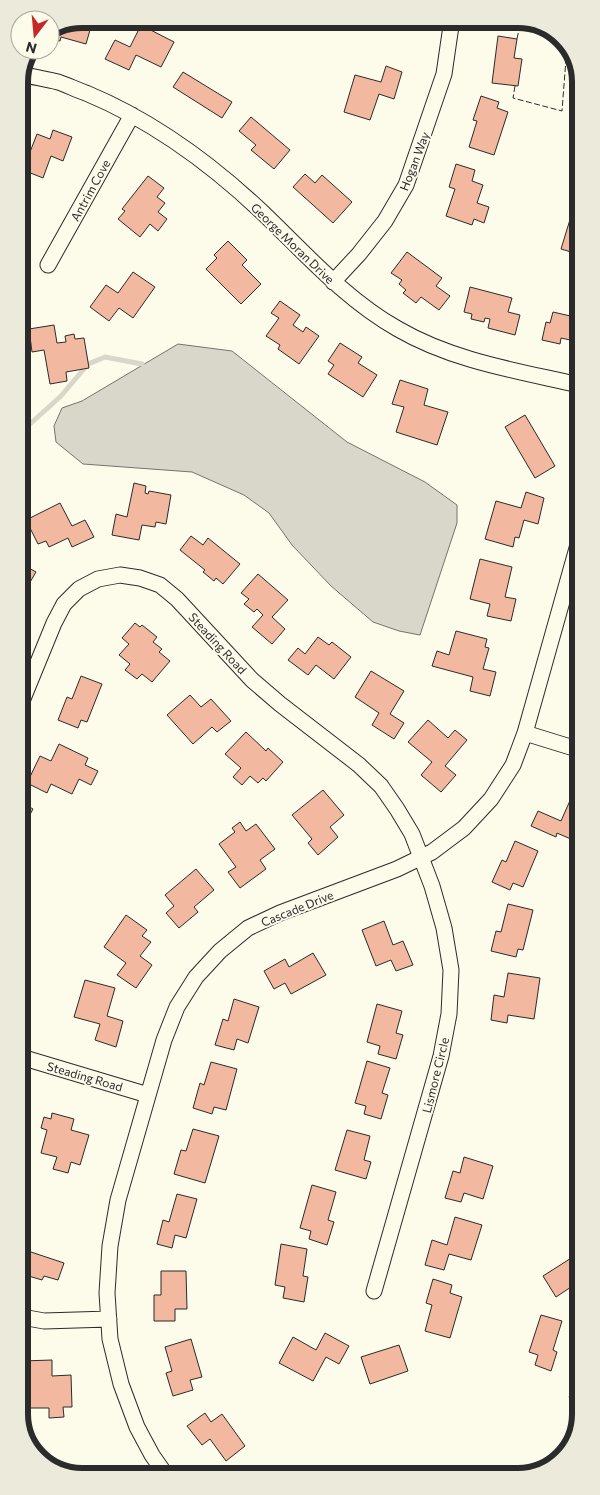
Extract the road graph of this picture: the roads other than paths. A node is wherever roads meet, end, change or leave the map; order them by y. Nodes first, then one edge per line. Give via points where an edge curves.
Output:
1 (451, 28) edge
2 (28, 76) edge
3 (132, 115) junction
4 (48, 264) dead end
5 (332, 282) junction
6 (572, 383) edge
7 (572, 566) edge
8 (28, 688) edge
9 (525, 733) junction
10 (572, 748) edge
11 (420, 858) junction
12 (27, 1059) edge
13 (148, 1095) junction
14 (374, 1291) dead end
15 (27, 1318) edge
16 (109, 1319) junction
17 (160, 1467) edge

1 - 5 street, Hogan Way via 444,74 406,185 385,221
2 - 3 street, George Moran Drive via 59,82
3 - 4 street, Antrim Cove
3 - 5 street, George Moran Drive via 212,168 260,210
5 - 6 street, George Moran Drive via 398,330 439,349
7 - 9 street, Cascade Drive
8 - 11 street, Steading Road via 54,623 64,604 79,589 120,575 160,585 252,680 381,786 412,834
9 - 10 street
9 - 11 street, Cascade Drive via 513,765 491,799 464,828
11 - 13 street, Cascade Drive via 280,913 248,928 220,951 196,977 177,1007
11 - 14 street, Lismore Circle via 444,928 451,970 449,1014 442,1056
12 - 13 street, Steading Road
13 - 16 street, Cascade Drive via 118,1200 110,1246
15 - 16 street via 44,1321
16 - 17 street, Cascade Drive via 110,1339 121,1384 137,1428

